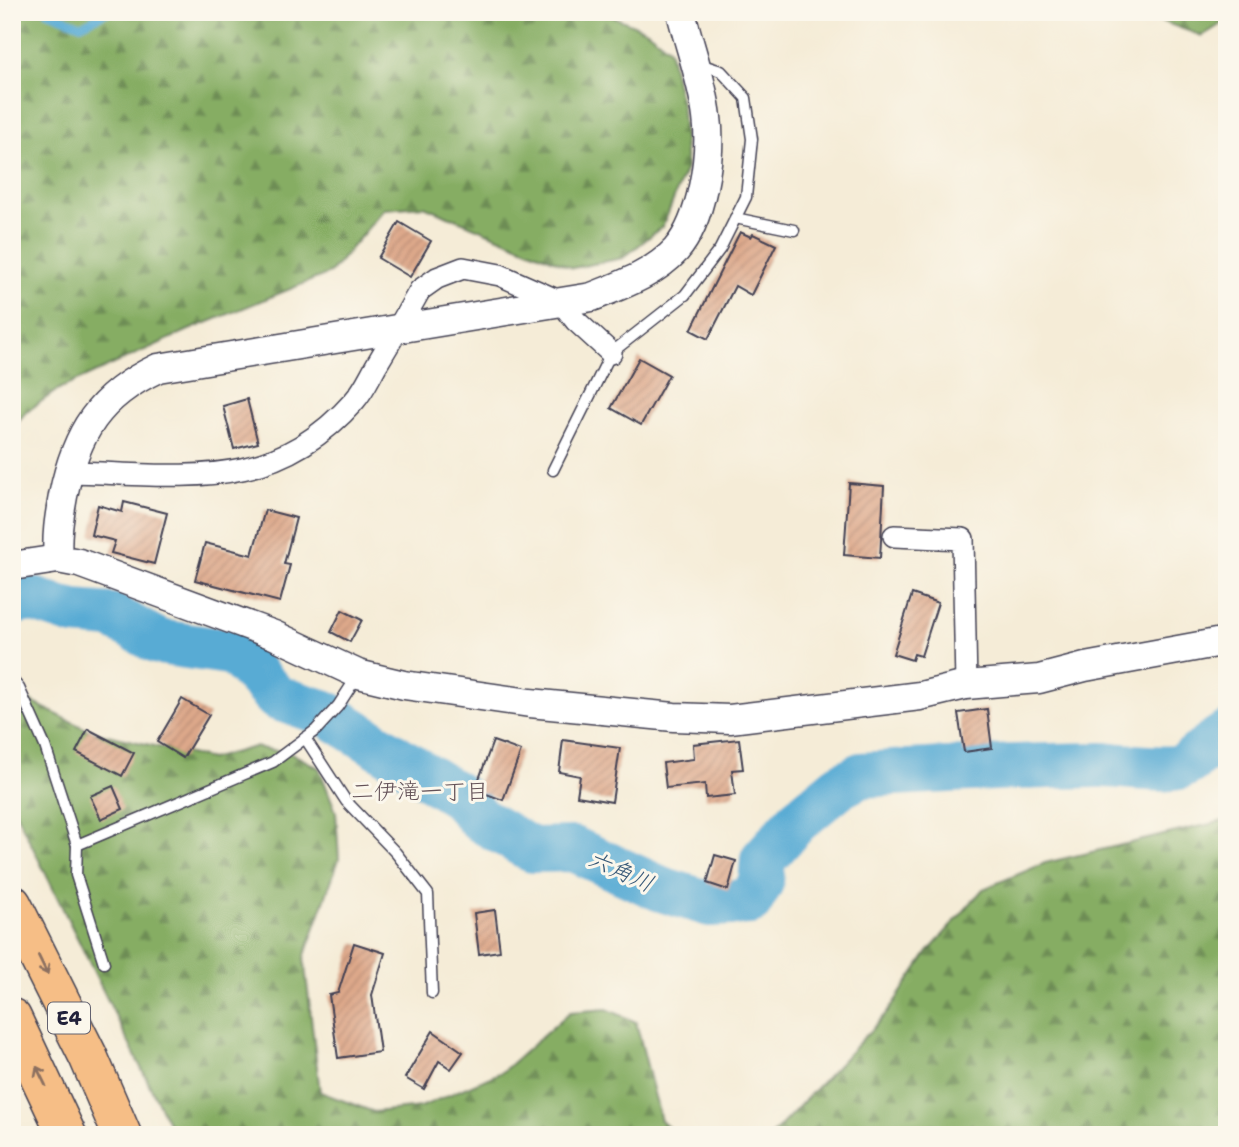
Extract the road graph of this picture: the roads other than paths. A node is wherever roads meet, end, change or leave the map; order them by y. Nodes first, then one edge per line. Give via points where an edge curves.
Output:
1 (682, 14) edge
2 (693, 62) junction
3 (736, 218) junction
4 (794, 230) dead end
5 (561, 302) junction
6 (398, 328) junction
7 (611, 353) junction
8 (553, 470) dead end
9 (68, 472) junction
10 (894, 536) dead end
11 (58, 559) junction
12 (12, 566) edge
13 (1227, 641) edge
14 (358, 674) junction
15 (12, 680) edge
16 (966, 685) junction
17 (305, 738) junction
18 (77, 845) junction
19 (12, 904) edge
20 (104, 963) dead end
21 (432, 993) dead end
22 (12, 1018) edge
23 (66, 1135) edge
24 (122, 1135) edge

1 - 2 street
2 - 3 lane via 721,71 746,98 752,139 746,197
2 - 5 street via 707,117 705,171 696,215 676,250 645,275 592,297
3 - 4 lane
3 - 7 lane via 720,249 685,295
5 - 6 street
5 - 6 street via 500,275 463,268 420,290
5 - 7 street
6 - 9 street via 158,368 135,379 96,412 80,438
6 - 9 street via 357,399 329,426 272,461 212,475
7 - 8 lane
9 - 11 street via 56,533
10 - 16 street via 963,539
11 - 12 street
11 - 14 street via 184,600
13 - 16 street via 1039,678
14 - 16 street via 530,703 730,719
14 - 17 lane via 338,706
15 - 18 lane via 45,746
17 - 18 lane via 273,762
17 - 21 lane via 346,801 428,894
18 - 20 lane via 76,875
19 -> 24 highway, E4
23 -> 22 highway, E4

